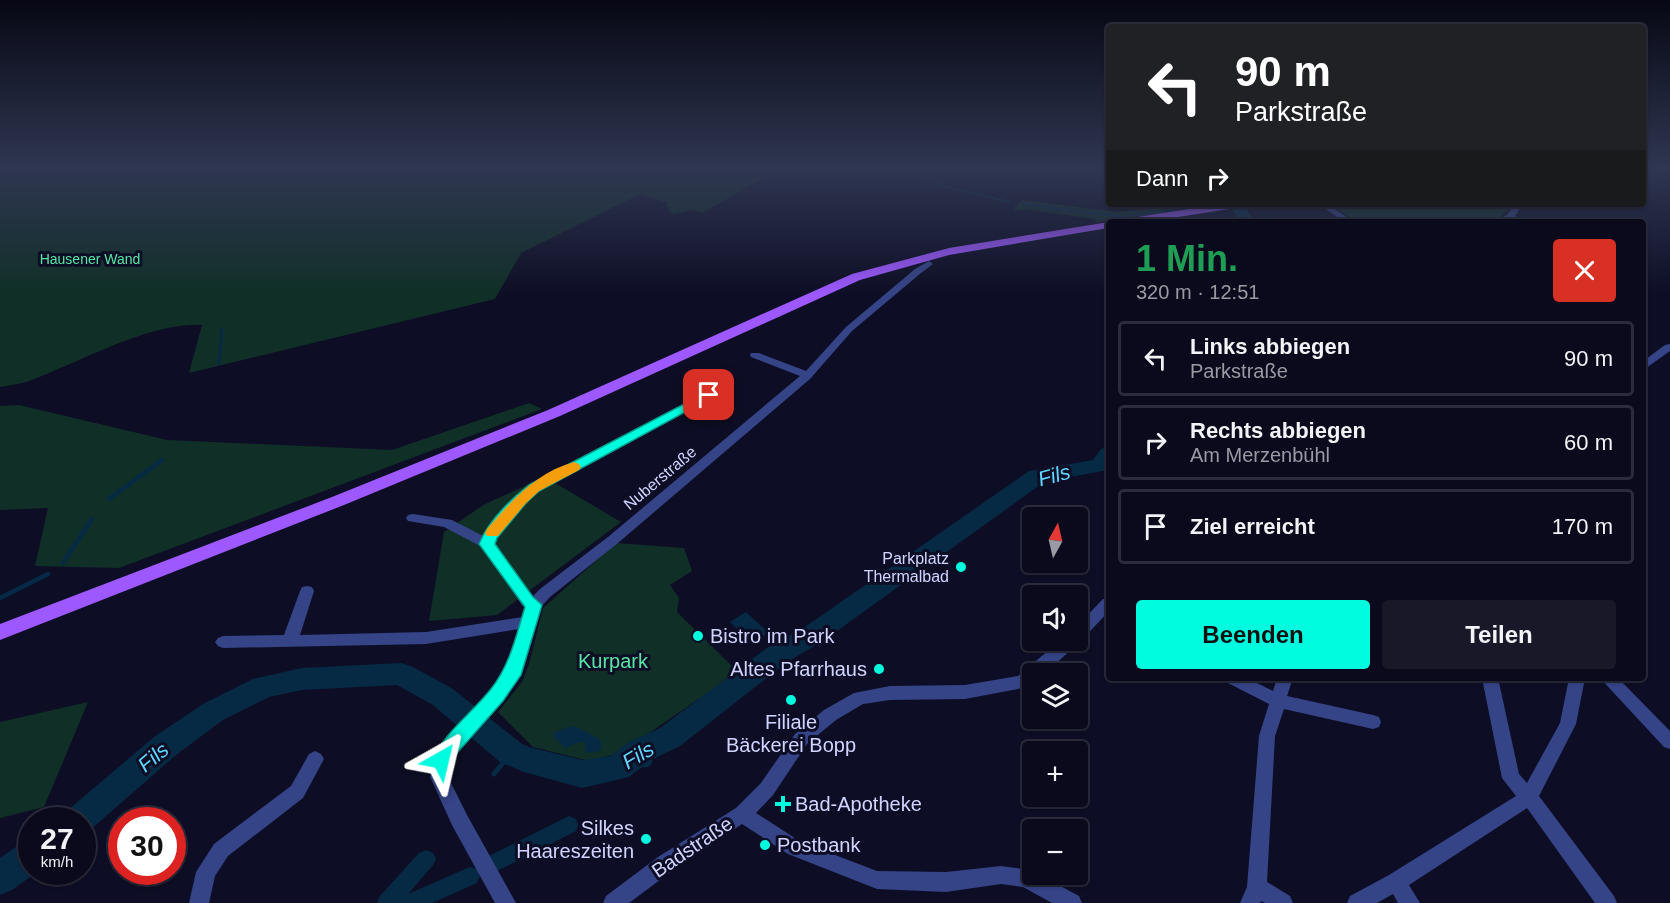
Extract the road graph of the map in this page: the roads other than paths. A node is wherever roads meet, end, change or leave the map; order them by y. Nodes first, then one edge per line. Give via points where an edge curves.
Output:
1 (1196, 211) edge
2 (1514, 211) edge
3 (1510, 217) junction
4 (1145, 219) edge
5 (1506, 219) edge
6 (1517, 219) edge
7 (1106, 225) edge
8 (928, 264) dead end
9 (1668, 347) dead end
10 (755, 355) dead end
11 (1646, 365) edge
12 (807, 375) junction
13 (709, 395) dead end
14 (413, 518) dead end
15 (487, 544) junction
16 (307, 591) dead end
17 (534, 605) junction
18 (1106, 605) edge
19 (528, 622) junction
20 (1088, 624) edge
21 (0, 632) edge
22 (290, 640) junction
23 (223, 642) dead end
24 (1059, 651) edge
25 (1046, 663) edge
26 (1238, 681) edge
27 (1284, 681) edge
28 (1491, 681) edge
29 (1575, 681) edge
30 (1611, 681) edge
31 (1022, 682) edge
32 (1278, 701) junction
33 (1373, 722) dead end
34 (1670, 742) edge
35 (315, 759) dead end
36 (1529, 797) junction
37 (742, 814) junction
38 (1396, 882) junction
39 (1254, 895) edge
40 (625, 900) edge
41 (200, 903) edge
42 (507, 903) edge
43 (1072, 903) edge
44 (1283, 903) edge
45 (1357, 903) edge
46 (1410, 903) edge
47 (1607, 903) edge

1 - 4 main road
2 - 3 street
3 - 5 street
3 - 6 street
7 - 21 main road via 944,252 856,277 554,413
8 - 12 street, Nuberstraße via 849,329
9 - 11 street
10 - 12 street
12 - 17 street, Nuberstraße
13 - 15 street via 534,488 502,520
14 - 15 street via 447,523
15 - 17 street
16 - 22 street
17 - 19 street
18 - 20 street
19 - 22 street via 426,638
19 - 42 street via 514,670 443,757 439,777
22 - 23 street
24 - 25 street, Badstraße
26 - 32 street
27 - 32 street
28 - 36 street via 1511,778
29 - 36 street via 1568,724
30 - 34 street
31 - 37 street, Badstraße via 965,692 860,698 830,715 801,739 767,789
32 - 33 street
32 - 39 street via 1267,736
35 - 41 street via 297,792 221,850 206,872
36 - 38 street
36 - 47 street
37 - 40 street, Badstraße via 665,864
37 - 43 street via 795,848 877,880 946,882 1009,876 1025,878
38 - 45 street
38 - 46 street
39 - 44 street

